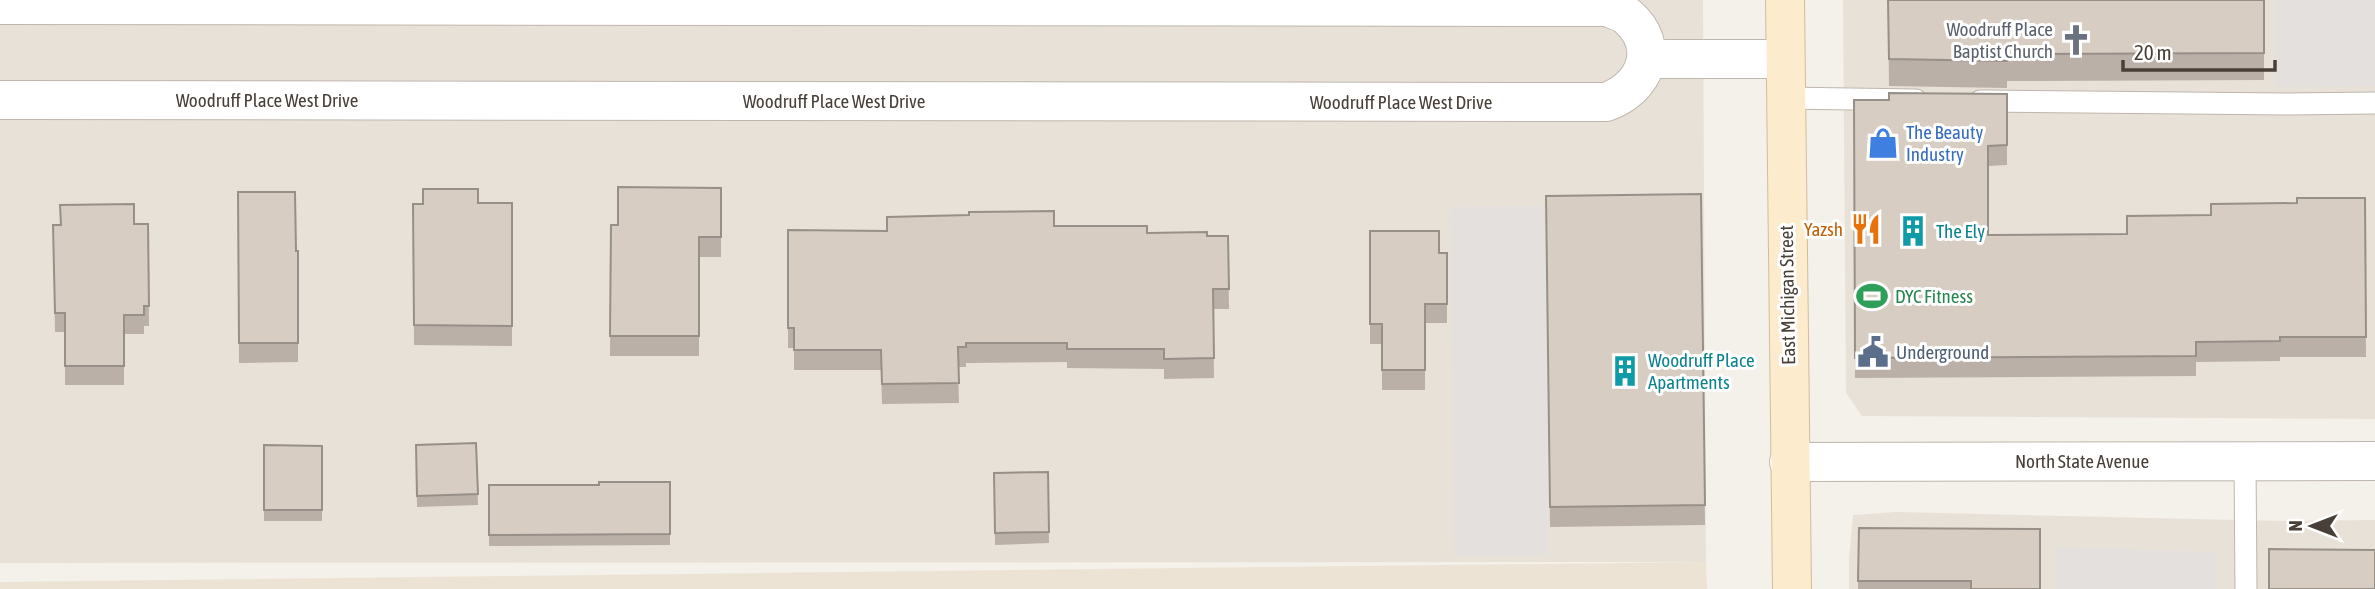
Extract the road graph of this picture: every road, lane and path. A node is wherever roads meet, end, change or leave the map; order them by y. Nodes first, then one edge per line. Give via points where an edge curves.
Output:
1 (1785, 0) edge
2 (0, 5) edge
3 (1646, 59) junction
4 (1785, 59) junction
5 (1785, 99) junction
6 (0, 100) edge
7 (2375, 103) edge
8 (2245, 461) junction
9 (2375, 461) edge
10 (1789, 462) junction
11 (1792, 589) edge
12 (2246, 589) edge

1 - 4 main road, East Michigan Street
2 - 3 street via 1607,7 1625,14 1636,25
3 - 4 street
3 - 6 street, Woodruff Place West Drive via 1630,91 1606,102
4 - 5 main road, East Michigan Street
5 - 7 lane
5 - 10 main road, East Michigan Street
8 - 9 street, North State Avenue
8 - 10 street, North State Avenue
8 - 12 lane
10 - 11 main road, East Michigan Street

